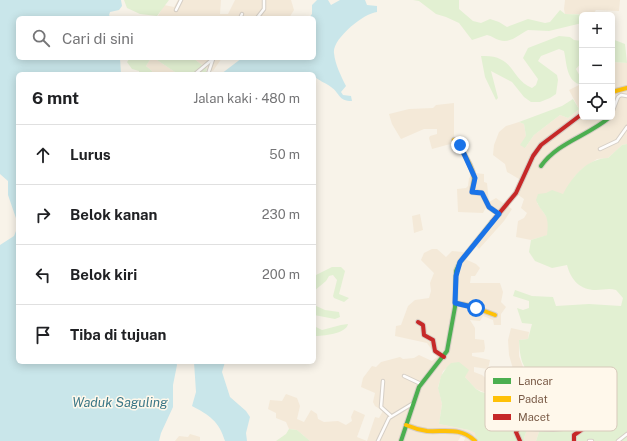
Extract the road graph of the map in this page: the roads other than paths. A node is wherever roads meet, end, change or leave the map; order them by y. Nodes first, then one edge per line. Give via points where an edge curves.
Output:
1 (182, 0) edge
2 (264, 0) edge
3 (176, 10) dead end
4 (259, 16) edge
5 (211, 60) edge
6 (212, 60) edge
7 (197, 72) edge
8 (209, 72) edge
9 (627, 88) edge
10 (615, 91) edge
11 (627, 96) edge
12 (615, 105) edge
13 (579, 116) edge
14 (605, 120) edge
15 (627, 127) edge
16 (454, 140) dead end
17 (600, 149) dead end
18 (541, 166) dead end
19 (499, 214) junction
20 (455, 303) junction
21 (495, 315) dead end
22 (418, 322) dead end
23 (444, 357) junction
24 (404, 376) dead end
25 (383, 381) dead end
26 (421, 384) junction
27 (412, 404) junction
28 (392, 416) junction
29 (406, 425) junction
30 (517, 431) edge
31 (578, 431) edge
32 (627, 434) edge
33 (378, 441) edge
34 (401, 441) edge
35 (475, 441) edge
36 (520, 441) edge
37 (574, 441) edge
38 (618, 441) edge

1 - 3 street
2 - 4 street via 264,9
5 - 7 street
6 - 8 street
9 - 10 street
11 - 12 street via 618,97
13 - 19 street via 541,145 533,156 521,185
14 - 18 street via 556,149
15 - 17 street via 617,141
16 - 19 street via 464,153 475,178 472,192 482,193 489,207
19 - 20 street via 460,262 456,276
20 - 21 street
20 - 23 street via 448,349
22 - 23 street via 423,325 424,335 433,340 435,351
23 - 26 street
24 - 26 street
25 - 28 street via 381,407
26 - 27 street
27 - 28 street
27 - 29 street
28 - 33 street
29 - 34 street
29 - 35 street via 427,431 450,430 468,435
30 - 36 street
31 - 37 street via 574,435
32 - 38 street

